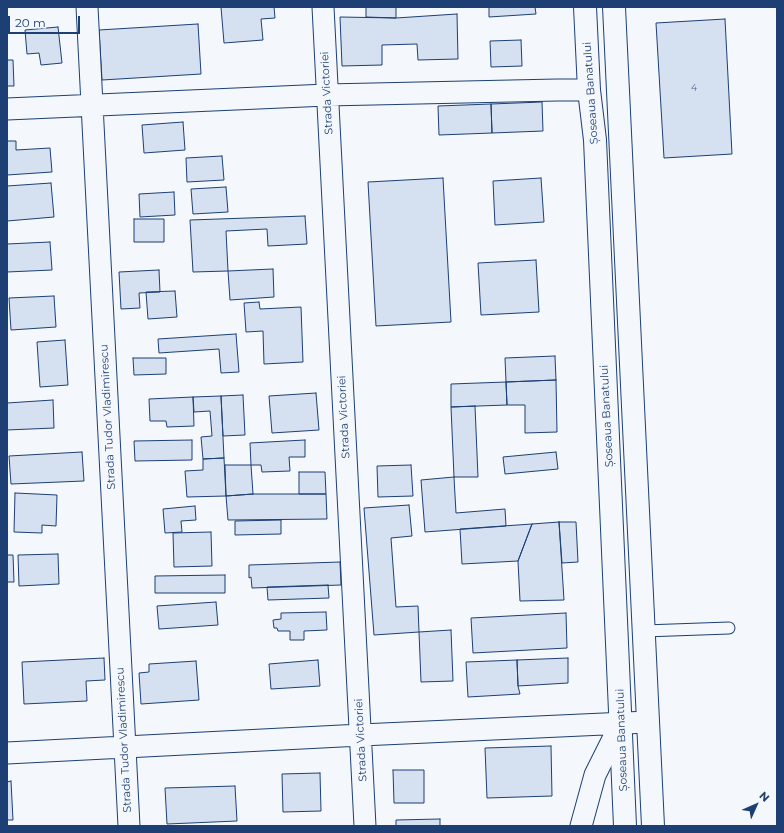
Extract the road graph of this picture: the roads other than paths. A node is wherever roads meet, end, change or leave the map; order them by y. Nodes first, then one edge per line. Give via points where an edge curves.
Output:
1 (87, 7) edge
2 (323, 7) edge
3 (585, 7) edge
4 (614, 7) edge
5 (589, 90) junction
6 (327, 95) junction
7 (92, 106) junction
8 (7, 109) edge
9 (729, 628) dead end
10 (644, 631) junction
11 (648, 722) junction
12 (621, 723) junction
13 (361, 735) junction
14 (125, 748) junction
15 (7, 754) edge
16 (129, 826) edge
17 (365, 826) edge
18 (580, 826) edge
19 (625, 826) edge
20 (653, 826) edge

1 - 7 street, Strada Tudor Vladimirescu
2 - 6 street, Strada Victoriei
3 - 5 main road, Șoseaua Banatului
4 - 10 main road
5 - 6 street
5 - 12 main road, Șoseaua Banatului via 595,148
6 - 7 street
6 - 13 street, Strada Victoriei
7 - 8 street
7 - 14 street, Strada Tudor Vladimirescu
9 - 10 lane
10 - 11 main road
11 - 12 street
11 - 20 main road
12 - 13 street
12 - 18 street via 595,775
12 - 19 main road, Șoseaua Banatului
13 - 14 street
13 - 17 street, Strada Victoriei
14 - 15 street
14 - 16 street, Strada Tudor Vladimirescu

